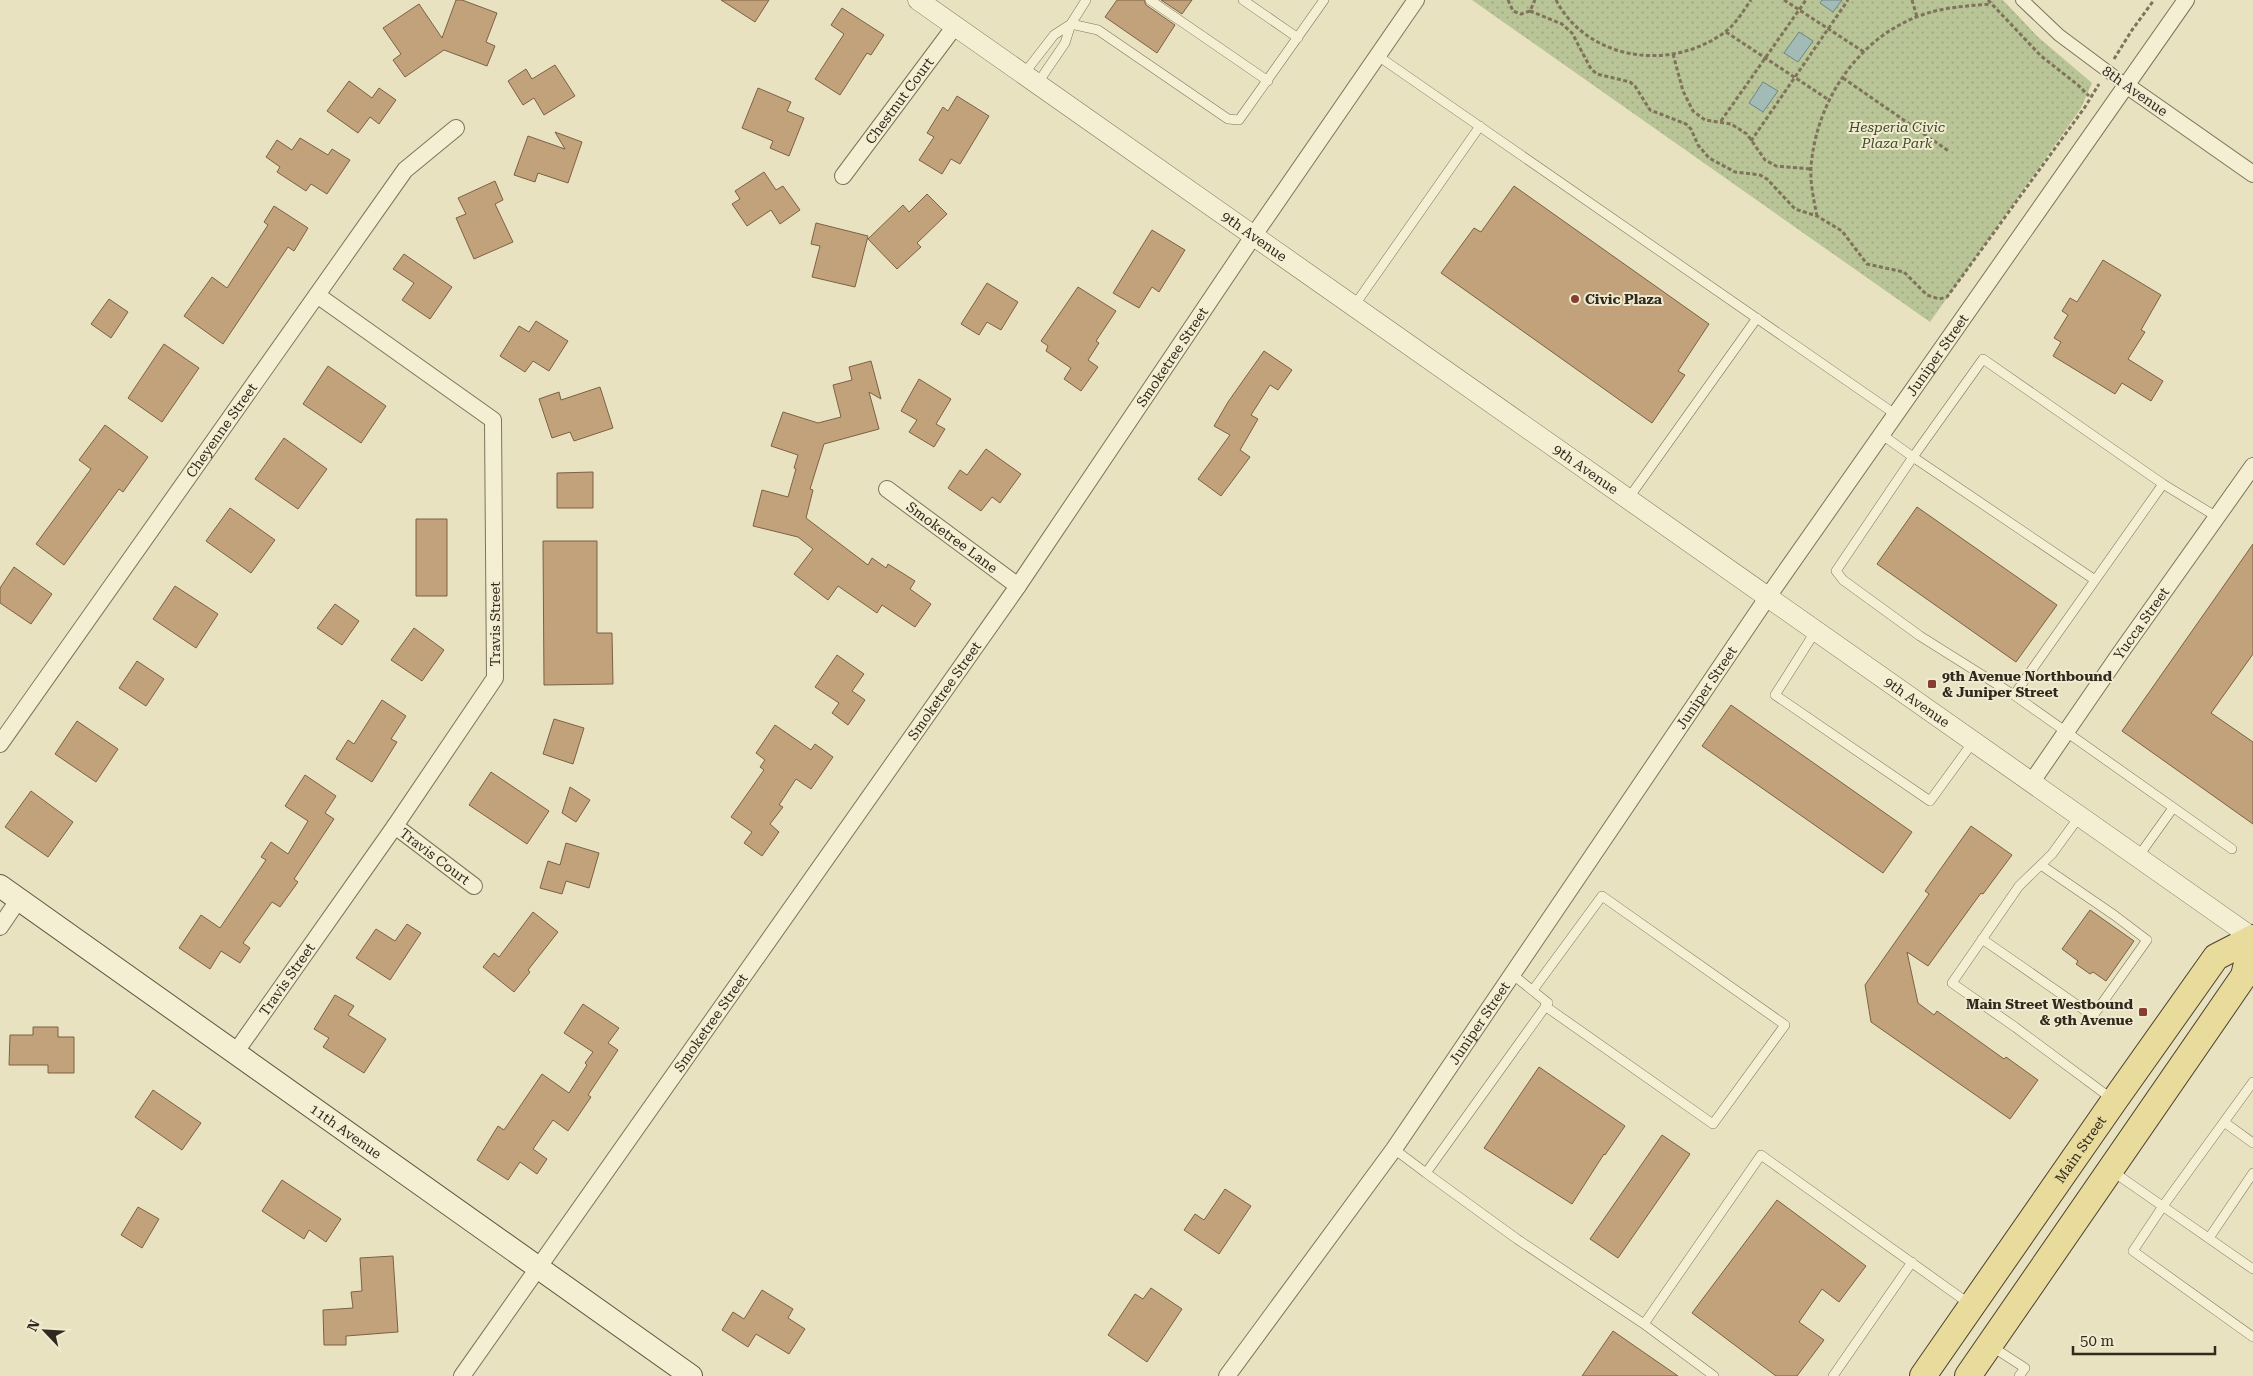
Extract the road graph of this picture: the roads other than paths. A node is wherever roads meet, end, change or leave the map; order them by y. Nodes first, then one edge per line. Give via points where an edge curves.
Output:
1 (918, 0) edge
2 (1086, 0) edge
3 (1150, 0) edge
4 (1243, 0) edge
5 (1324, 0) edge
6 (1416, 0) edge
7 (2022, 0) edge
8 (2186, 0) edge
9 (1071, 24) junction
10 (955, 26) junction
11 (1298, 38) junction
12 (1378, 56) junction
13 (1030, 80) junction
14 (1268, 81) junction
15 (2126, 85) junction
16 (1480, 126) junction
17 (456, 128) dead end
18 (2253, 174) edge
19 (843, 176) dead end
20 (1254, 235) junction
21 (317, 295) junction
22 (1354, 306) junction
23 (1757, 318) junction
24 (1896, 414) junction
25 (1881, 434) junction
26 (1914, 457) junction
27 (2253, 466) edge
28 (2163, 484) junction
29 (887, 489) dead end
30 (1628, 499) junction
31 (2217, 517) junction
32 (2095, 580) junction
33 (1018, 586) junction
34 (1767, 598) junction
35 (1816, 632) junction
36 (2014, 695) junction
37 (2066, 732) junction
38 (1973, 742) junction
39 (0, 744) edge
40 (2031, 783) junction
41 (2173, 808) junction
42 (2079, 817) junction
43 (396, 826) junction
44 (2232, 849) dead end
45 (2138, 858) junction
46 (2041, 865) junction
47 (0, 886) edge
48 (474, 886) dead end
49 (19, 899) junction
50 (0, 926) edge
51 (2253, 938) edge
52 (1982, 939) junction
53 (1512, 974) junction
54 (1533, 990) junction
55 (1545, 1006) junction
56 (235, 1053) junction
57 (2253, 1082) edge
58 (2114, 1101) junction
59 (2224, 1122) junction
60 (2253, 1143) edge
61 (1394, 1149) junction
62 (2110, 1169) junction
63 (2253, 1173) edge
64 (1426, 1174) junction
65 (2163, 1206) junction
66 (2209, 1238) junction
67 (1912, 1262) junction
68 (538, 1267) junction
69 (2253, 1269) edge
70 (1970, 1311) junction
71 (1644, 1324) junction
72 (2253, 1337) edge
73 (1989, 1345) junction
74 (462, 1376) edge
75 (691, 1376) edge
76 (1227, 1376) edge
77 (1714, 1376) edge
78 (1833, 1376) edge
79 (1923, 1376) edge
80 (1943, 1376) edge
81 (1968, 1376) edge
82 (2019, 1376) edge

1 - 10 street, 9th Avenue
2 - 9 lane
3 - 14 lane
4 - 11 lane
5 - 11 lane
6 - 12 street, Smoketree Street
7 - 15 street, 8th Avenue via 2058,35
8 - 15 street, Juniper Street
9 - 13 lane via 1065,43
9 - 13 lane via 1054,35
9 - 14 lane via 1098,30 1228,119 1238,120
10 - 13 street, 9th Avenue
10 - 19 street, Chestnut Court
11 - 14 lane
12 - 16 lane
12 - 20 street, Smoketree Street
13 - 20 street, 9th Avenue
15 - 18 street, 8th Avenue
15 - 24 street, Juniper Street
16 - 22 lane
16 - 23 lane
17 - 21 street, Cheyenne Street via 405,170
20 - 22 street, 9th Avenue
20 - 33 street, Smoketree Street
21 - 39 street, Cheyenne Street
21 - 43 street, Travis Street via 493,420 495,678
22 - 30 street, 9th Avenue
23 - 24 lane
23 - 30 lane
24 - 25 street, Juniper Street
25 - 26 lane
25 - 34 street, Juniper Street
26 - 28 lane via 1984,360
26 - 32 lane
26 - 36 lane via 1836,571 1843,580 1920,636
27 - 31 street, Yucca Street
28 - 31 lane
28 - 32 lane
29 - 33 street, Smoketree Lane
30 - 34 street, 9th Avenue
31 - 37 street, Yucca Street
32 - 36 lane
33 - 68 street, Smoketree Street
34 - 35 street, 9th Avenue
34 - 53 street, Juniper Street
35 - 38 street, 9th Avenue
35 - 38 lane via 1775,694 1930,801
36 - 37 lane
37 - 40 street, Yucca Street
37 - 41 lane
38 - 40 street, 9th Avenue
40 - 42 street, 9th Avenue
41 - 44 lane
41 - 45 lane
42 - 45 street, 9th Avenue
42 - 46 lane
43 - 48 street, Travis Court
43 - 56 street, Travis Street
45 - 51 street, 9th Avenue
46 - 52 lane via 2019,886
46 - 52 lane via 2147,940 2093,1016
47 - 49 main road, 11th Avenue
49 - 50 street
49 - 56 main road, 11th Avenue
51 - 58 main road, Main Street via 2216,957
51 - 62 main road via 2244,976
52 - 58 lane via 1952,983
53 - 54 lane
53 - 61 street, Juniper Street
54 - 55 lane via 1548,1003
54 - 55 lane via 1602,896 1786,1025 1713,1124
55 - 64 lane
56 - 68 main road, 11th Avenue
57 - 59 lane
58 - 70 main road, Main Street
59 - 60 lane
59 - 65 lane
61 - 64 lane
61 - 76 street, Juniper Street
62 - 65 lane
62 - 73 main road
63 - 66 lane
64 - 71 lane
65 - 66 lane
65 - 72 lane via 2133,1251
66 - 69 lane
67 - 70 lane
67 - 71 lane via 1761,1155
67 - 78 lane
68 - 74 street, Smoketree Street
68 - 75 main road, 11th Avenue
70 - 79 main road, Main Street
70 - 80 main road via 1952,1364
71 - 77 lane
73 - 81 main road
73 - 82 lane via 2024,1368

